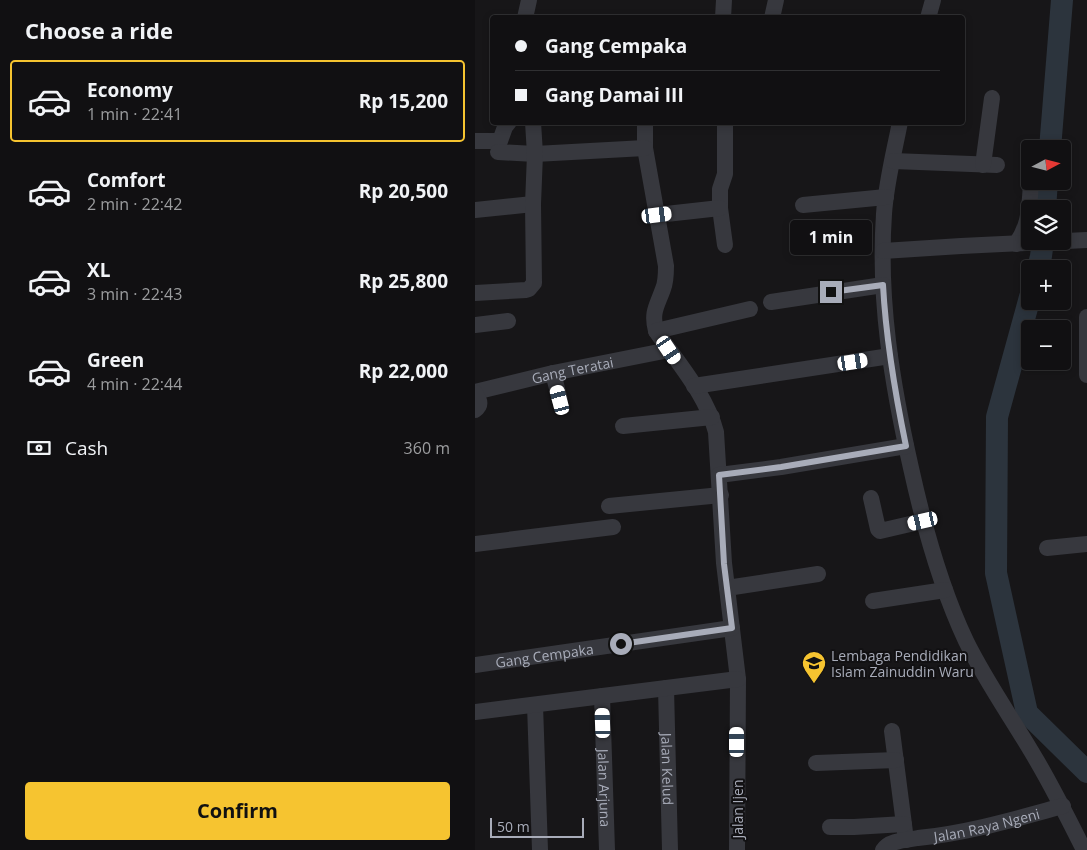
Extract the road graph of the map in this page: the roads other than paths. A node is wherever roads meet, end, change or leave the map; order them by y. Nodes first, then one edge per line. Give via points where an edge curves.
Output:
1 (529, 0) edge
2 (724, 0) edge
3 (776, 0) edge
4 (933, 0) edge
5 (526, 15) edge
6 (723, 15) edge
7 (773, 15) edge
8 (929, 15) edge
9 (991, 98) dead end
10 (507, 125) edge
11 (533, 125) edge
12 (645, 125) edge
13 (725, 125) edge
14 (899, 125) edge
15 (475, 141) edge
16 (645, 148) junction
17 (498, 152) dead end
18 (535, 154) junction
19 (893, 161) junction
20 (1031, 190) edge
21 (886, 198) junction
22 (533, 204) junction
23 (803, 205) dead end
24 (720, 208) junction
25 (475, 210) edge
26 (657, 215) junction
27 (1087, 240) edge
28 (1071, 241) edge
29 (1018, 244) junction
30 (1021, 244) edge
31 (725, 245) dead end
32 (883, 251) junction
33 (883, 285) junction
34 (475, 293) edge
35 (771, 302) dead end
36 (749, 310) dead end
37 (1087, 317) edge
38 (508, 321) dead end
39 (475, 324) edge
40 (656, 331) junction
41 (669, 350) junction
42 (890, 356) junction
43 (553, 373) junction
44 (1087, 375) edge
45 (695, 386) junction
46 (475, 392) edge
47 (560, 400) dead end
48 (475, 410) edge
49 (712, 417) junction
50 (623, 426) dead end
51 (906, 446) junction
52 (719, 475) junction
53 (721, 495) junction
54 (871, 498) dead end
55 (609, 506) dead end
56 (923, 521) junction
57 (613, 527) dead end
58 (475, 544) edge
59 (1087, 544) edge
60 (1047, 548) dead end
61 (818, 574) dead end
62 (727, 588) junction
63 (945, 590) junction
64 (873, 601) dead end
65 (732, 628) junction
66 (475, 665) edge
67 (738, 678) junction
68 (665, 688) junction
69 (603, 696) junction
70 (535, 705) junction
71 (475, 712) edge
72 (892, 731) dead end
73 (896, 760) junction
74 (816, 764) dead end
75 (1063, 806) junction
76 (830, 827) dead end
77 (905, 832) junction
78 (539, 850) edge
79 (607, 850) edge
80 (670, 850) edge
81 (737, 850) edge
82 (883, 850) edge
83 (1084, 850) edge

1 - 5 street
2 - 6 street
3 - 7 street
4 - 8 street
9 - 19 street via 990,165
10 - 15 street via 500,141
11 - 18 street
12 - 16 street
13 - 24 street via 725,174 720,189
14 - 19 street
16 - 18 street
16 - 26 street
17 - 18 street
18 - 22 street
19 - 21 street
20 - 29 street via 1028,222
21 - 23 street
21 - 32 street
22 - 25 street
22 - 34 street via 534,283 526,290
24 - 26 street
24 - 31 street
26 - 40 street via 667,277 654,312
27 - 28 street
29 - 30 street
29 - 32 street
32 - 33 street
33 - 35 street
33 - 42 street
36 - 40 street
37 - 44 street
38 - 39 street
40 - 41 street, Jalan Ijen
41 - 43 street, Gang Teratai
41 - 45 street, Jalan Ijen
42 - 45 street
42 - 51 street
43 - 46 street, Gang Teratai
43 - 47 street
45 - 49 street, Jalan Ijen
46 - 48 street via 480,402
49 - 50 street
49 - 52 street, Jalan Ijen
51 - 52 street
51 - 56 street
52 - 53 street, Jalan Ijen
53 - 55 street
53 - 62 street, Jalan Ijen
54 - 56 street via 880,531
56 - 63 street
57 - 58 street
59 - 60 street
61 - 62 street
62 - 65 street, Jalan Ijen
63 - 64 street
63 - 75 street via 967,643
65 - 66 street, Gang Cempaka
65 - 67 street, Jalan Ijen
67 - 68 street
67 - 81 street, Jalan Ijen
68 - 69 street
68 - 80 street, Jalan Kelud
69 - 70 street
69 - 79 street, Jalan Arjuna
70 - 71 street
70 - 78 street
72 - 73 street
73 - 74 street
73 - 77 street
75 - 77 street, Jalan Raya Ngeni via 972,831
75 - 83 street
76 - 77 street
77 - 82 street, Jalan Raya Ngeni

